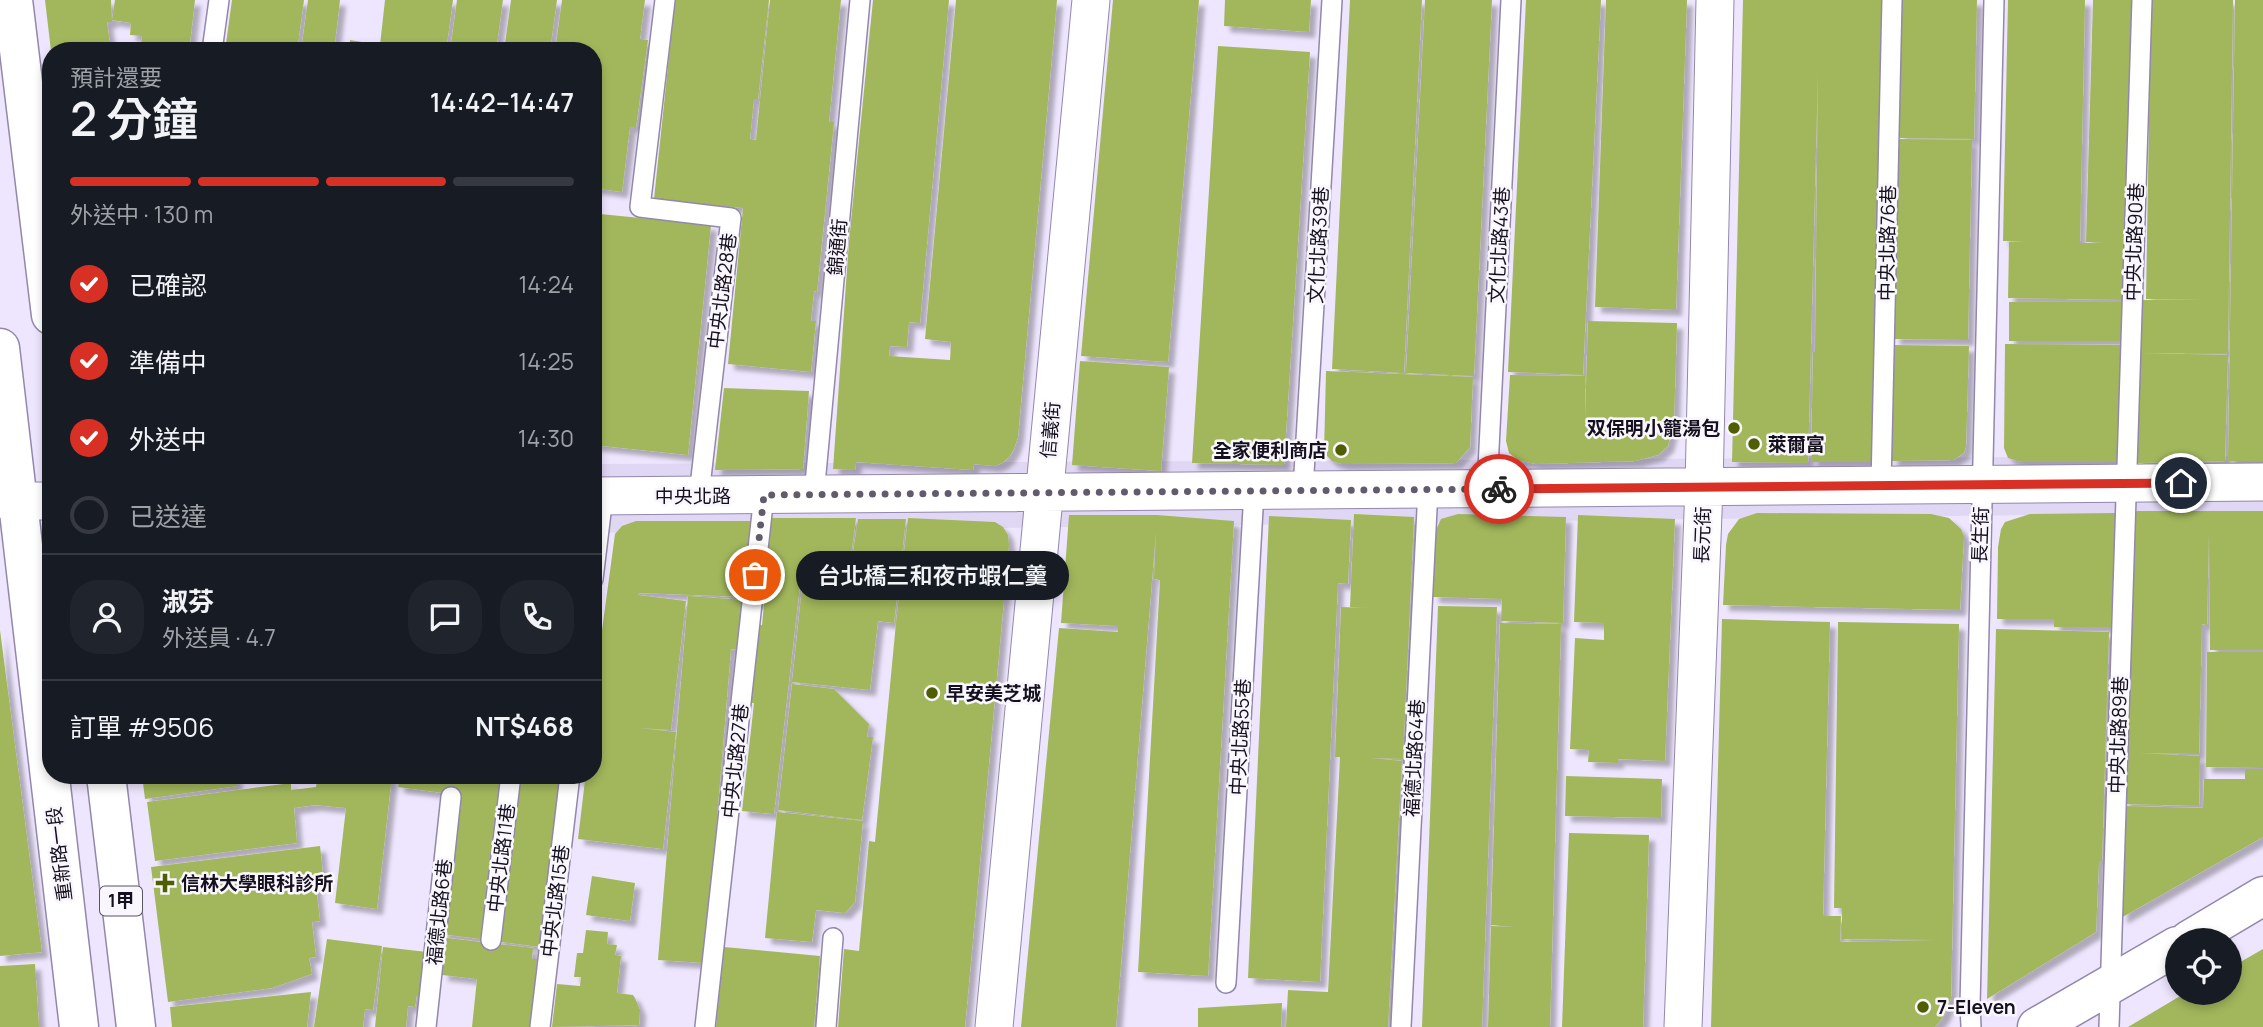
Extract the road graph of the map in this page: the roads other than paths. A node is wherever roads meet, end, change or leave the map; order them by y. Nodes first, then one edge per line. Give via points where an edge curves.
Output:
1 (13, 0) edge
2 (219, 0) edge
3 (665, 0) edge
4 (860, 0) edge
5 (1091, 0) edge
6 (1332, 0) edge
7 (1510, 0) edge
8 (1715, 0) edge
9 (1892, 0) edge
10 (1994, 0) edge
11 (2142, 0) edge
12 (213, 42) edge
13 (42, 240) edge
14 (0, 348) edge
15 (2263, 482) edge
16 (2126, 484) junction
17 (1881, 485) junction
18 (1982, 485) junction
19 (1704, 487) junction
20 (1428, 489) junction
21 (1487, 489) junction
22 (1254, 491) junction
23 (1303, 491) junction
24 (1044, 493) junction
25 (699, 495) junction
26 (764, 495) junction
27 (814, 495) junction
28 (602, 496) edge
29 (23, 500) edge
30 (42, 679) edge
31 (53, 784) edge
32 (107, 784) edge
33 (510, 784) edge
34 (569, 784) edge
35 (451, 797) dead end
36 (2263, 896) edge
37 (2209, 928) edge
38 (833, 938) dead end
39 (491, 940) dead end
40 (2165, 953) edge
41 (1226, 983) dead end
42 (2110, 986) junction
43 (79, 1027) edge
44 (136, 1027) edge
45 (426, 1027) edge
46 (540, 1027) edge
47 (705, 1027) edge
48 (826, 1027) edge
49 (994, 1027) edge
50 (1401, 1027) edge
51 (1683, 1027) edge
52 (1971, 1027) edge
53 (2037, 1027) edge
54 (2109, 1027) edge

1 - 13 main road
2 - 12 lane
3 - 25 lane, 中央北路28巷 via 640,207 731,218
4 - 27 lane, 錦通街
5 - 24 street, 信義街
6 - 23 lane, 文化北路39巷
7 - 21 lane, 文化北路43巷
8 - 19 street, 長元街
9 - 17 lane, 中央北路76巷
10 - 18 lane, 長生街
11 - 16 lane, 中央北路90巷
14 - 29 main road, 重新路一段
15 - 16 street, 中央北路
16 - 18 street, 中央北路
16 - 42 lane, 中央北路89巷
17 - 18 street, 中央北路
17 - 19 street, 中央北路
18 - 52 lane, 長生街
19 - 21 street, 中央北路
19 - 51 street, 長元街
20 - 21 street, 中央北路
20 - 23 street, 中央北路
20 - 50 lane, 福德北路64巷
22 - 23 street, 中央北路
22 - 24 street, 中央北路
22 - 41 lane, 中央北路55巷
24 - 27 street, 中央北路
24 - 49 street, 信義街
25 - 26 street, 中央北路
25 - 28 street, 中央北路
26 - 27 street, 中央北路
26 - 47 lane, 中央北路27巷
29 - 30 main road, 重新路一段
31 - 43 main road, 重新路一段
32 - 44 main road, 1甲
33 - 39 lane, 中央北路11巷
34 - 46 lane, 中央北路15巷
35 - 45 lane, 福德北路6巷
36 - 37 main road
38 - 48 lane
40 - 42 main road
42 - 53 main road
42 - 54 lane, 中央北路89巷

